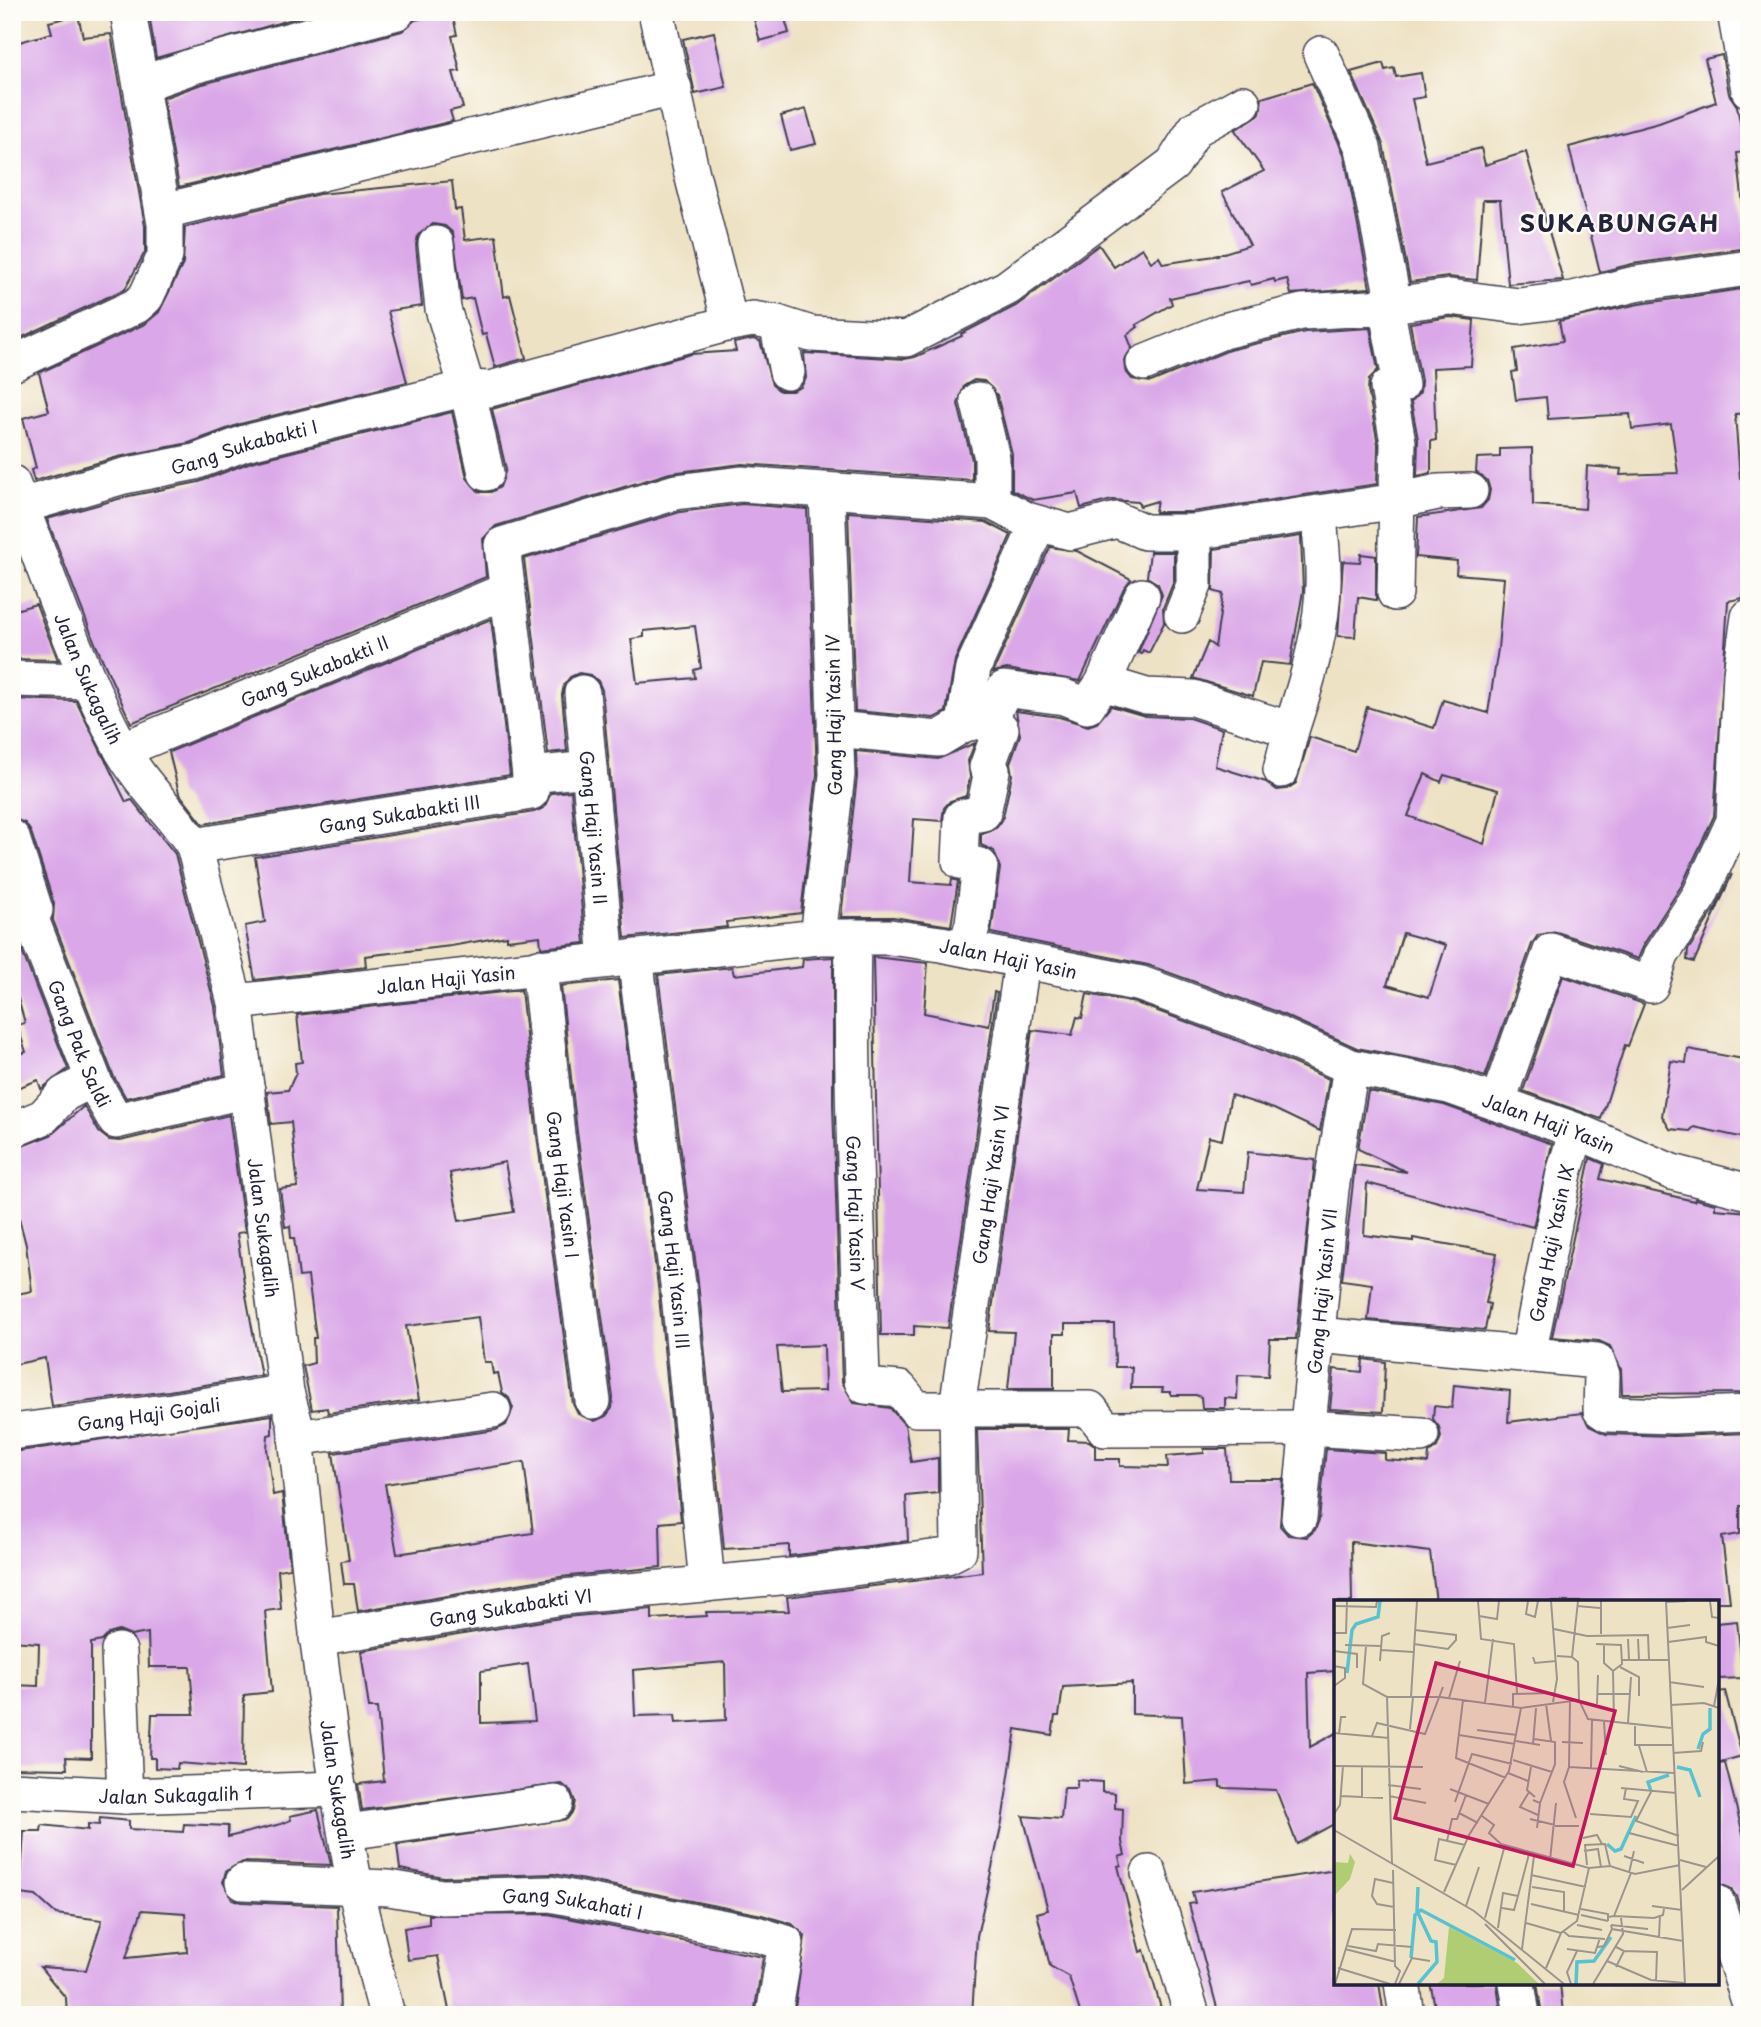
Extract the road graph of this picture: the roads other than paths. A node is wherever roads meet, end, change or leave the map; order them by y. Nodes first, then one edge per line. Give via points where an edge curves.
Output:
1 (128, 12) edge
2 (397, 12) edge
3 (656, 12) edge
4 (1735, 12) edge
5 (1321, 54) dead end
6 (142, 84) junction
7 (674, 88) junction
8 (1749, 90) edge
9 (1243, 103) dead end
10 (164, 211) junction
11 (436, 244) dead end
12 (1749, 268) edge
13 (1390, 305) junction
14 (730, 323) junction
15 (777, 323) junction
16 (1144, 363) dead end
17 (12, 364) edge
18 (787, 372) dead end
19 (467, 388) junction
20 (978, 400) dead end
21 (486, 473) dead end
22 (1470, 491) dead end
23 (827, 492) junction
24 (17, 494) edge
25 (1397, 501) junction
26 (992, 502) junction
27 (1319, 513) junction
28 (1038, 524) junction
29 (1194, 532) junction
30 (508, 590) junction
31 (1395, 593) dead end
32 (1142, 596) dead end
33 (1182, 615) dead end
34 (1749, 617) edge
35 (12, 679) edge
36 (88, 681) junction
37 (1103, 683) junction
38 (582, 693) dead end
39 (977, 721) junction
40 (835, 729) junction
41 (1291, 730) junction
42 (122, 750) junction
43 (589, 769) junction
44 (1282, 770) dead end
45 (530, 775) junction
46 (1742, 787) edge
47 (12, 838) edge
48 (194, 846) junction
49 (818, 937) junction
50 (853, 937) junction
51 (966, 948) junction
52 (621, 958) junction
53 (1022, 962) junction
54 (539, 967) junction
55 (235, 1002) junction
56 (1352, 1067) junction
57 (93, 1079) junction
58 (247, 1090) junction
59 (1497, 1103) junction
60 (12, 1130) edge
61 (1577, 1131) junction
62 (1749, 1192) edge
63 (1317, 1335) junction
64 (1528, 1355) junction
65 (286, 1392) junction
66 (593, 1401) dead end
67 (957, 1408) junction
68 (493, 1410) dead end
69 (1749, 1413) edge
70 (1309, 1428) junction
71 (12, 1432) edge
72 (1421, 1435) dead end
73 (296, 1438) junction
74 (1299, 1518) dead end
75 (707, 1584) junction
76 (317, 1638) junction
77 (119, 1651) dead end
78 (339, 1789) junction
79 (12, 1790) edge
80 (125, 1796) junction
81 (555, 1803) dead end
82 (348, 1832) junction
83 (1149, 1873) dead end
84 (243, 1882) dead end
85 (355, 1886) junction
86 (1719, 1909) edge
87 (1402, 1985) edge
88 (1517, 1985) edge
89 (1749, 2001) edge
90 (387, 2015) edge
91 (774, 2015) edge
92 (1192, 2015) edge
93 (1407, 2015) edge
94 (1522, 2015) edge

1 - 6 street
2 - 6 street
3 - 7 street
4 - 8 street
5 - 13 street via 1363,148
6 - 10 street
7 - 10 street
7 - 14 street
9 - 15 street, Gang Sukabakti I via 1195,129 1173,164 1007,288 906,339 811,334
10 - 17 street via 165,256 146,297 116,318
11 - 19 street via 443,309
12 - 13 street via 1519,306 1450,297
13 - 16 street via 1302,312 1223,331
13 - 25 street via 1401,385 1388,387 1398,442
14 - 15 street, Gang Sukabakti I via 753,319
14 - 19 street, Gang Sukabakti I via 490,389
15 - 18 street
19 - 21 street
19 - 24 street, Gang Sukabakti I via 245,443 195,462
20 - 26 street via 992,458
22 - 25 street
23 - 26 street
23 - 30 street via 741,484 676,492 599,513 502,545
23 - 40 street, Gang Haji Yasin IV
24 - 36 street, Jalan Sukagalih
25 - 27 street
25 - 31 street
26 - 28 street
27 - 29 street
27 - 41 street via 1324,575 1311,672
28 - 29 street via 1082,531 1117,520 1145,532
28 - 39 street via 973,668
29 - 33 street via 1194,585
30 - 42 street, Gang Sukabakti II
30 - 45 street
32 - 37 street
34 - 46 street via 1741,673
35 - 36 street
36 - 42 street, Jalan Sukagalih
37 - 39 street via 1087,706 1064,697 1004,689
37 - 41 street via 1146,696 1193,698
38 - 43 street, Gang Haji Yasin II
39 - 40 street via 939,739
39 - 51 street via 1001,729 987,766 992,771 983,813 962,817 960,861 981,866
40 - 49 street, Gang Haji Yasin IV via 837,775
41 - 44 street
42 - 48 street, Jalan Sukagalih via 144,786
43 - 45 street
43 - 52 street, Gang Haji Yasin II
45 - 48 street, Gang Sukabakti III via 531,792
46 - 59 street via 1734,821 1700,895 1661,955 1651,985 1551,951
47 - 57 street, Gang Pak Saldi via 35,910 31,919
48 - 55 street, Jalan Sukagalih
49 - 50 street, Jalan Haji Yasin
49 - 52 street, Jalan Haji Yasin
50 - 51 street, Jalan Haji Yasin via 890,937
50 - 67 street, Gang Haji Yasin V via 850,1063 862,1381 870,1388 900,1389 916,1409
51 - 53 street, Jalan Haji Yasin
52 - 54 street, Jalan Haji Yasin
52 - 75 street, Gang Haji Yasin III via 678,1284
53 - 56 street, Jalan Haji Yasin via 1141,984 1268,1030
53 - 67 street, Gang Haji Yasin VI
54 - 55 street, Jalan Haji Yasin
54 - 66 street, Gang Haji Yasin I
55 - 58 street, Jalan Sukagalih
56 - 59 street, Jalan Haji Yasin via 1449,1086
56 - 63 street, Gang Haji Yasin VII via 1331,1189
57 - 58 street, Gang Pak Saldi via 118,1122
57 - 60 street via 64,1094 34,1122
58 - 65 street, Jalan Sukagalih
59 - 61 street, Jalan Haji Yasin
61 - 62 street, Jalan Haji Yasin via 1672,1172
61 - 64 street, Gang Haji Yasin IX via 1564,1173
63 - 64 street
63 - 70 street, Gang Haji Yasin VII
64 - 69 street via 1597,1361 1602,1375 1601,1410 1607,1414
65 - 71 street, Gang Haji Gojali
65 - 73 street, Jalan Sukagalih
67 - 70 street via 1090,1409 1105,1429
67 - 75 street, Gang Haji Yasin VI via 959,1550
68 - 73 street
70 - 72 street
70 - 74 street, Gang Haji Yasin VII
73 - 76 street, Jalan Sukagalih
75 - 76 street, Gang Sukabakti VI via 564,1597
76 - 78 street, Jalan Sukagalih
77 - 80 street
78 - 80 street, Jalan Sukagalih 1
78 - 82 street, Jalan Sukagalih
79 - 80 street, Jalan Sukagalih 1
81 - 82 street
82 - 85 street, Jalan Sukagalih
83 - 92 street
84 - 85 street, Gang Sukahati I
85 - 90 street, Jalan Sukagalih
85 - 91 street, Gang Sukahati I via 442,1897 550,1894 786,1943
86 - 89 street
87 - 93 street
88 - 94 street

